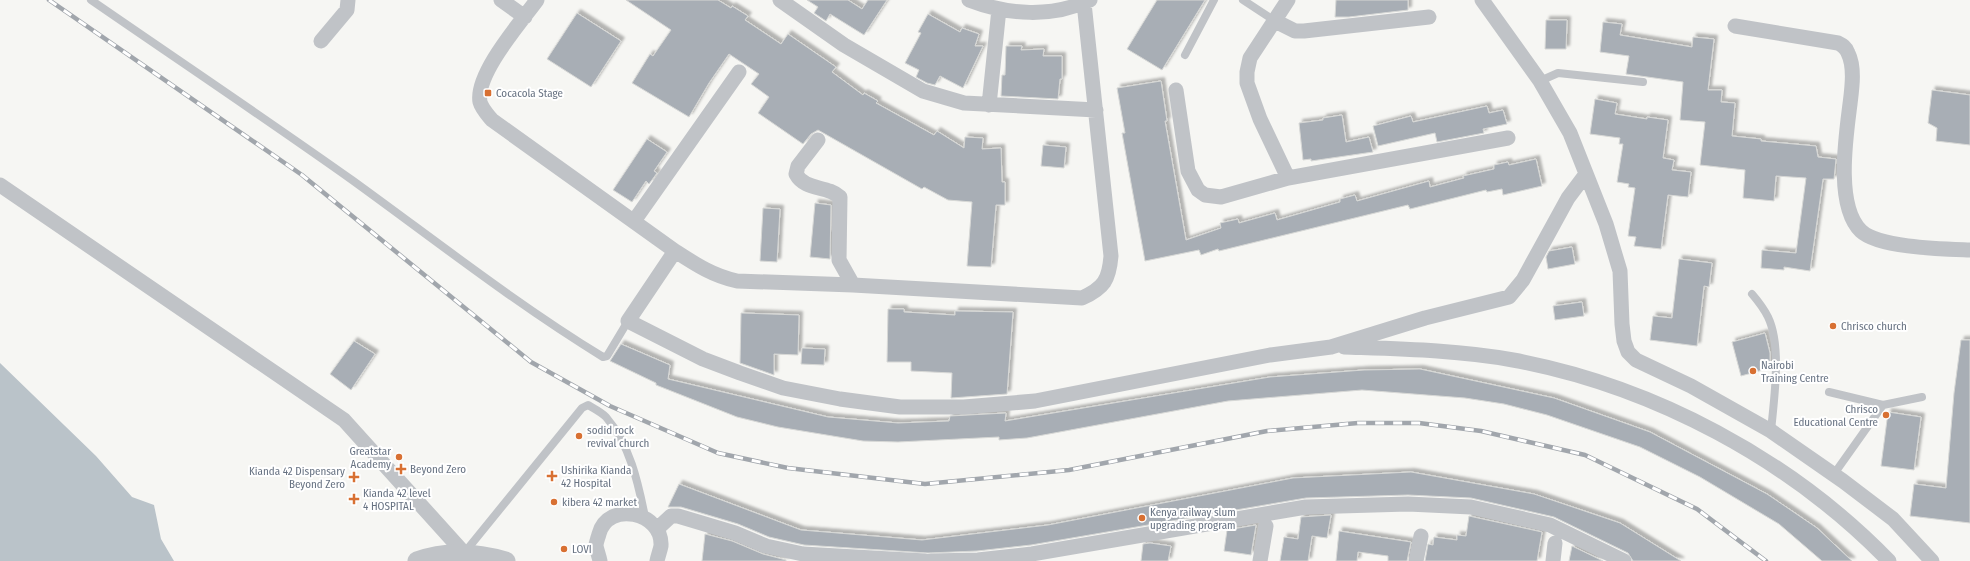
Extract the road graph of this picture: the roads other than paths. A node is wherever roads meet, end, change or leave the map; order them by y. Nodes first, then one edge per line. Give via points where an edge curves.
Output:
1 (91, 0) edge
2 (348, 0) edge
3 (501, 0) edge
4 (537, 0) edge
5 (780, 0) edge
6 (969, 0) edge
7 (1214, 0) edge
8 (1243, 0) edge
9 (1288, 0) edge
10 (1482, 0) edge
11 (1087, 1) edge
12 (999, 9) junction
13 (525, 17) junction
14 (1429, 17) dead end
15 (1275, 21) junction
16 (1734, 26) dead end
17 (321, 41) dead end
18 (1185, 55) dead end
19 (739, 72) dead end
20 (1540, 81) junction
21 (1643, 82) dead end
22 (1176, 90) dead end
23 (989, 105) junction
24 (1096, 110) junction
25 (1508, 138) dead end
26 (818, 140) dead end
27 (1586, 174) junction
28 (1288, 178) junction
29 (0, 185) edge
30 (634, 222) junction
31 (1970, 250) edge
32 (675, 251) junction
33 (853, 285) junction
34 (1752, 294) dead end
35 (628, 321) junction
36 (1331, 347) junction
37 (1829, 392) dead end
38 (1922, 397) dead end
39 (1883, 405) junction
40 (1771, 431) junction
41 (1834, 474) junction
42 (645, 517) junction
43 (1266, 526) dead end
44 (657, 529) junction
45 (1421, 536) dead end
46 (1555, 544) dead end
47 (464, 553) junction
48 (416, 561) edge
49 (506, 561) edge
50 (600, 561) edge
51 (657, 561) edge
52 (925, 561) edge
53 (931, 561) edge
54 (1260, 561) edge
55 (1416, 561) edge
56 (1552, 561) edge
57 (1624, 561) edge
58 (1889, 561) edge
59 (1932, 561) edge

1 - 35 lane via 351,180 500,290 603,357 607,356
2 - 17 street via 346,10
3 - 13 street
4 - 13 street
5 - 23 street via 844,45 923,91 964,103
6 - 12 street
7 - 18 lane
8 - 15 lane
9 - 15 street
10 - 20 street
11 - 12 street via 1043,13
11 - 24 street
12 - 23 street
13 - 30 street via 509,36 483,79 480,101 484,112
14 - 15 street via 1304,31 1295,31
15 - 28 street via 1250,58 1247,83 1260,119
16 - 31 street via 1838,43 1845,47 1852,62 1844,164 1845,194 1860,230 1873,238 1896,244
19 - 30 street
20 - 21 lane via 1558,73
20 - 27 street via 1570,133
22 - 28 street via 1188,171 1198,190 1205,195 1221,197
23 - 24 street
24 - 33 street via 1111,256 1110,271 1105,283 1093,292 1082,298
25 - 28 street
26 - 33 street via 798,166 796,174 807,185 835,193 840,197 839,260
27 - 36 street via 1568,198 1523,280 1509,297 1425,318
27 - 40 street via 1606,224 1620,271 1622,324 1628,352 1636,360 1691,386
29 - 47 street via 344,420
30 - 32 street
32 - 33 street via 705,270 722,278 737,281
32 - 35 street
34 - 40 lane via 1768,318 1773,332 1776,371
35 - 36 street via 703,359 783,388 900,407 964,407 1035,401 1270,355
36 - 58 street via 1411,349 1513,360 1571,374 1634,395 1730,440 1786,475 1828,505
37 - 39 lane
38 - 39 lane
39 - 41 lane
40 - 41 street
41 - 59 street via 1893,519
42 - 44 street
42 - 47 lane via 638,482 625,446 605,416 588,405 582,408
42 - 50 street via 628,512 612,517 600,529 597,539
43 - 54 street
44 - 51 street via 661,545
44 - 52 street via 672,516 678,516 766,546 803,554
45 - 55 street
46 - 56 street
47 - 48 street via 439,554
47 - 49 street
53 - 57 street via 978,560 1032,554 1306,507 1408,504 1471,507 1550,525

